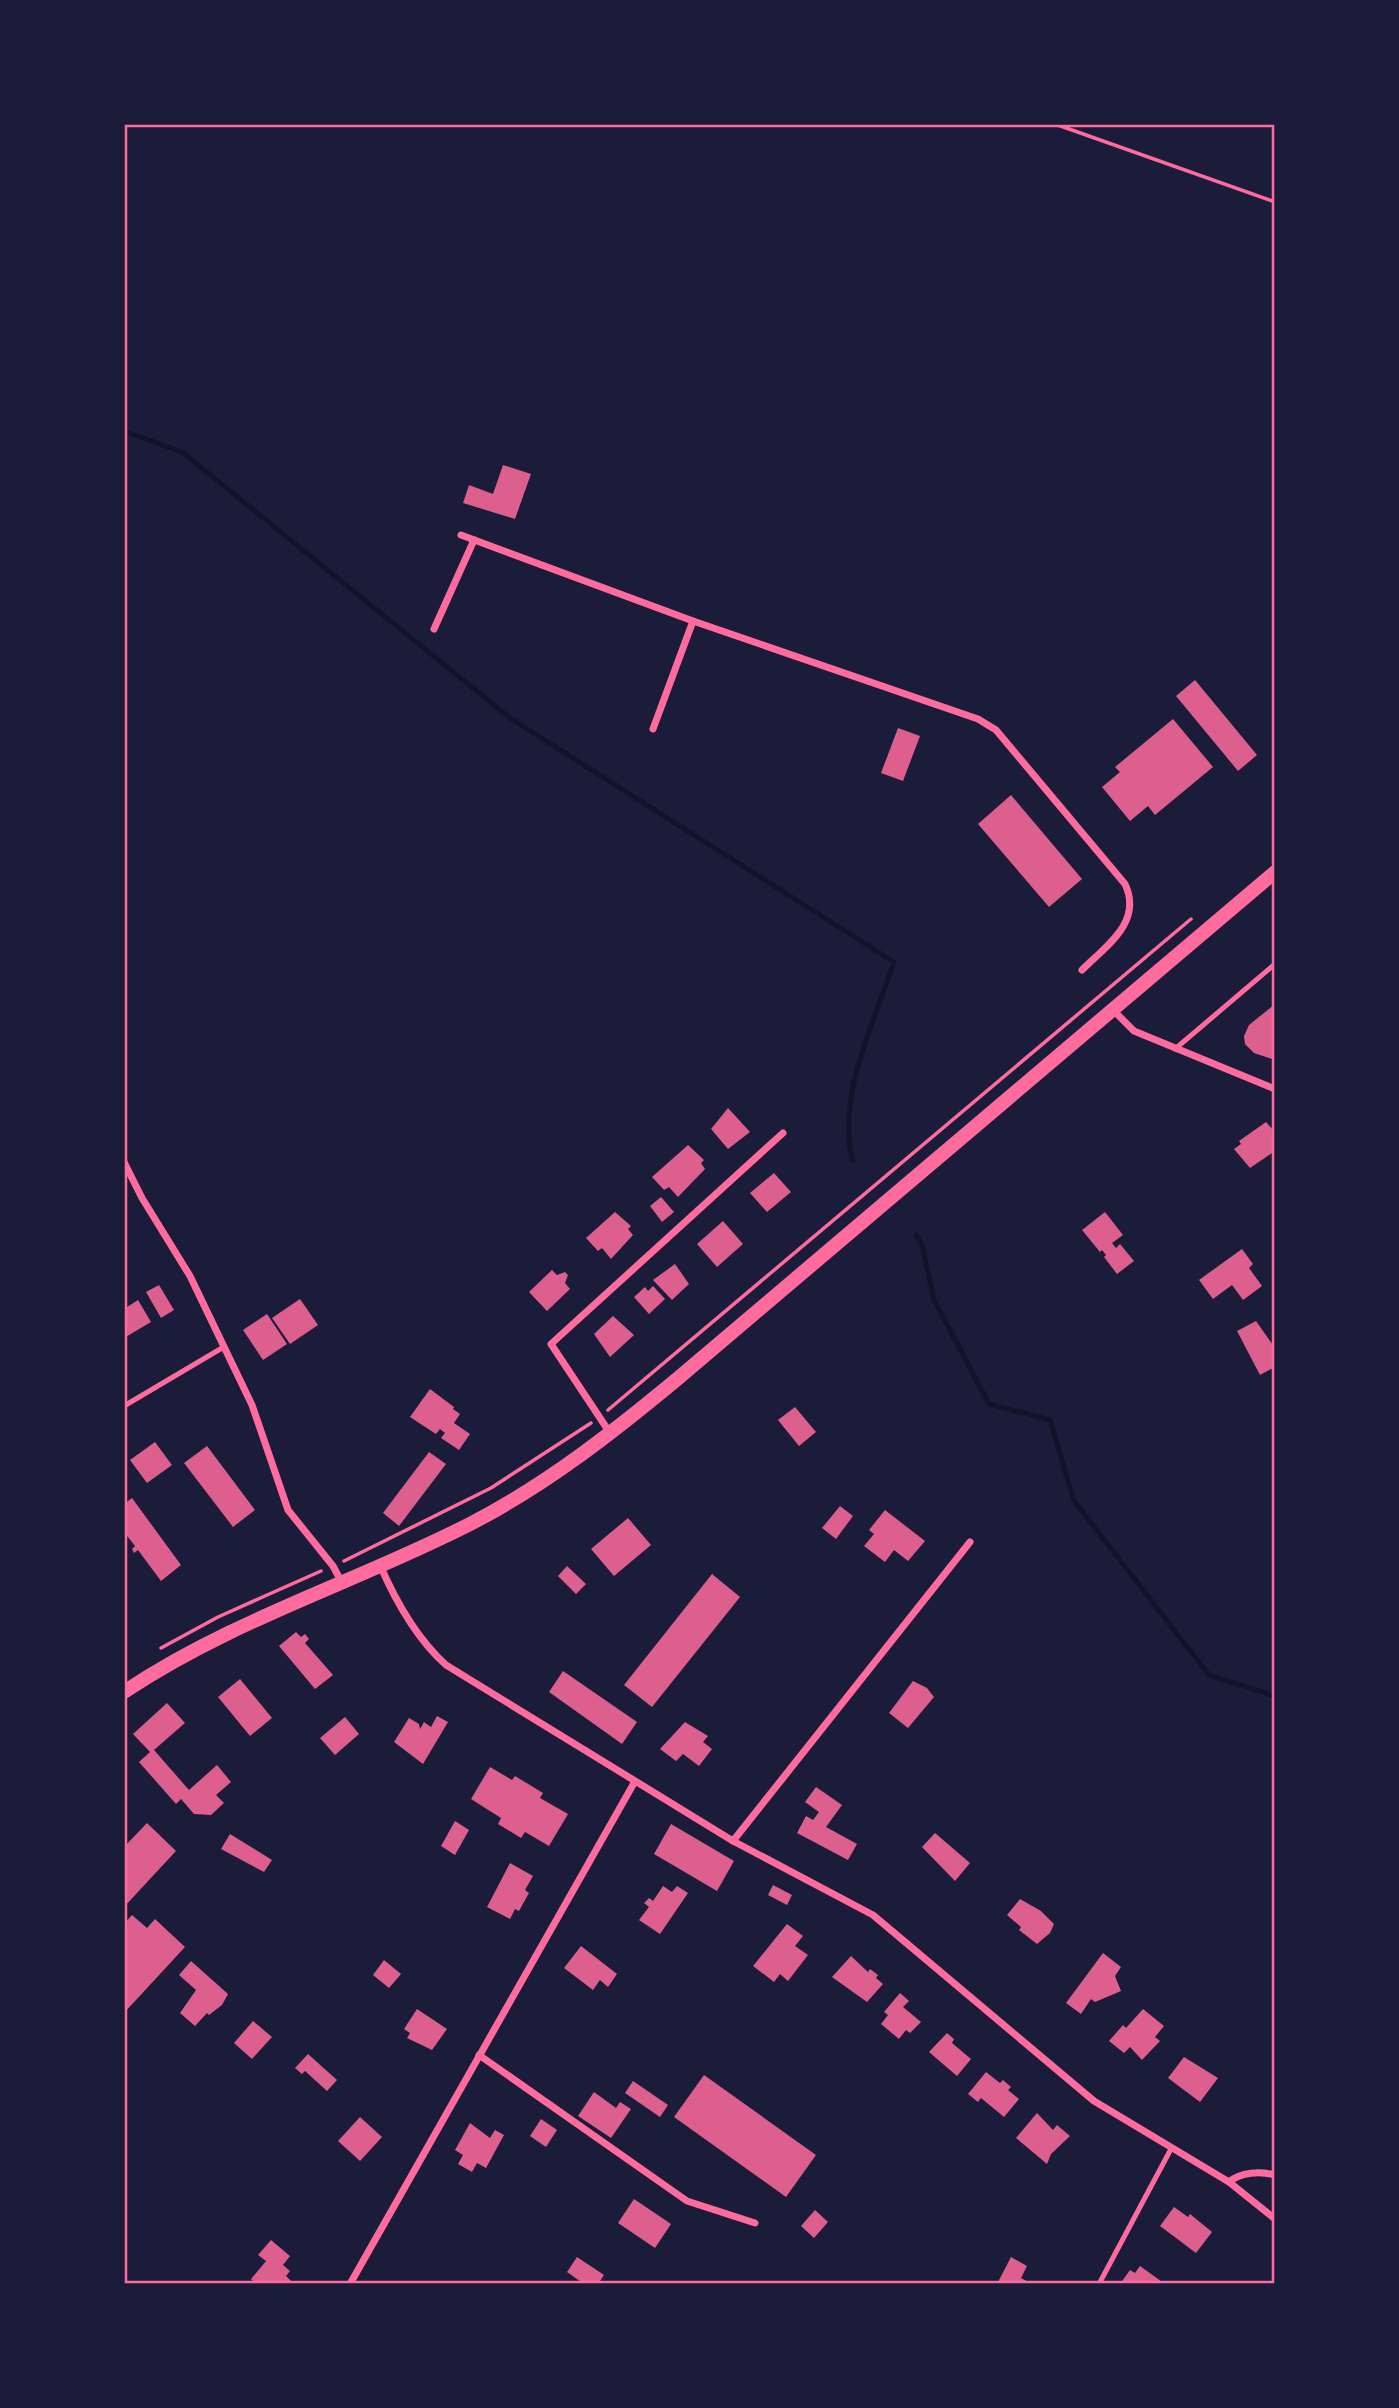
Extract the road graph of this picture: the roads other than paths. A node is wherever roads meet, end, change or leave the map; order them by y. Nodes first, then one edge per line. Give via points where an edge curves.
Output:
1 (461, 534) dead end
2 (474, 540) junction
3 (693, 621) junction
4 (434, 629) dead end
5 (653, 729) dead end
6 (1275, 872) edge
7 (1275, 964) edge
8 (1082, 970) dead end
9 (1112, 1010) junction
10 (1175, 1049) junction
11 (1275, 1089) edge
12 (783, 1133) dead end
13 (124, 1161) edge
14 (222, 1348) junction
15 (124, 1406) edge
16 (610, 1434) junction
17 (970, 1542) dead end
18 (380, 1565) junction
19 (341, 1581) junction
20 (124, 1692) edge
21 (634, 1783) junction
22 (733, 1841) junction
23 (479, 2055) junction
24 (1172, 2147) junction
25 (1275, 2175) edge
26 (1229, 2182) junction
27 (1275, 2219) edge
28 (755, 2223) dead end
29 (350, 2284) edge
30 (1099, 2284) edge

1 - 2 street
2 - 3 street
2 - 4 street
3 - 5 street
3 - 8 street via 978,719 996,730 1130,894 1128,921
6 - 9 main road
7 - 10 lane
9 - 10 street via 1134,1031
9 - 16 main road
10 - 11 street
12 - 16 street via 551,1345
13 - 14 street via 190,1276
14 - 15 lane
14 - 19 street via 252,1405 288,1510
16 - 18 main road via 506,1505
17 - 22 street
18 - 19 main road
18 - 21 street via 419,1636 446,1665
19 - 20 main road via 211,1640
21 - 22 street
21 - 23 street
22 - 24 street via 873,1915 1071,2083 1118,2117
23 - 28 street via 687,2201
23 - 29 street
24 - 26 street
24 - 30 lane
25 - 26 street via 1251,2174
26 - 27 street

